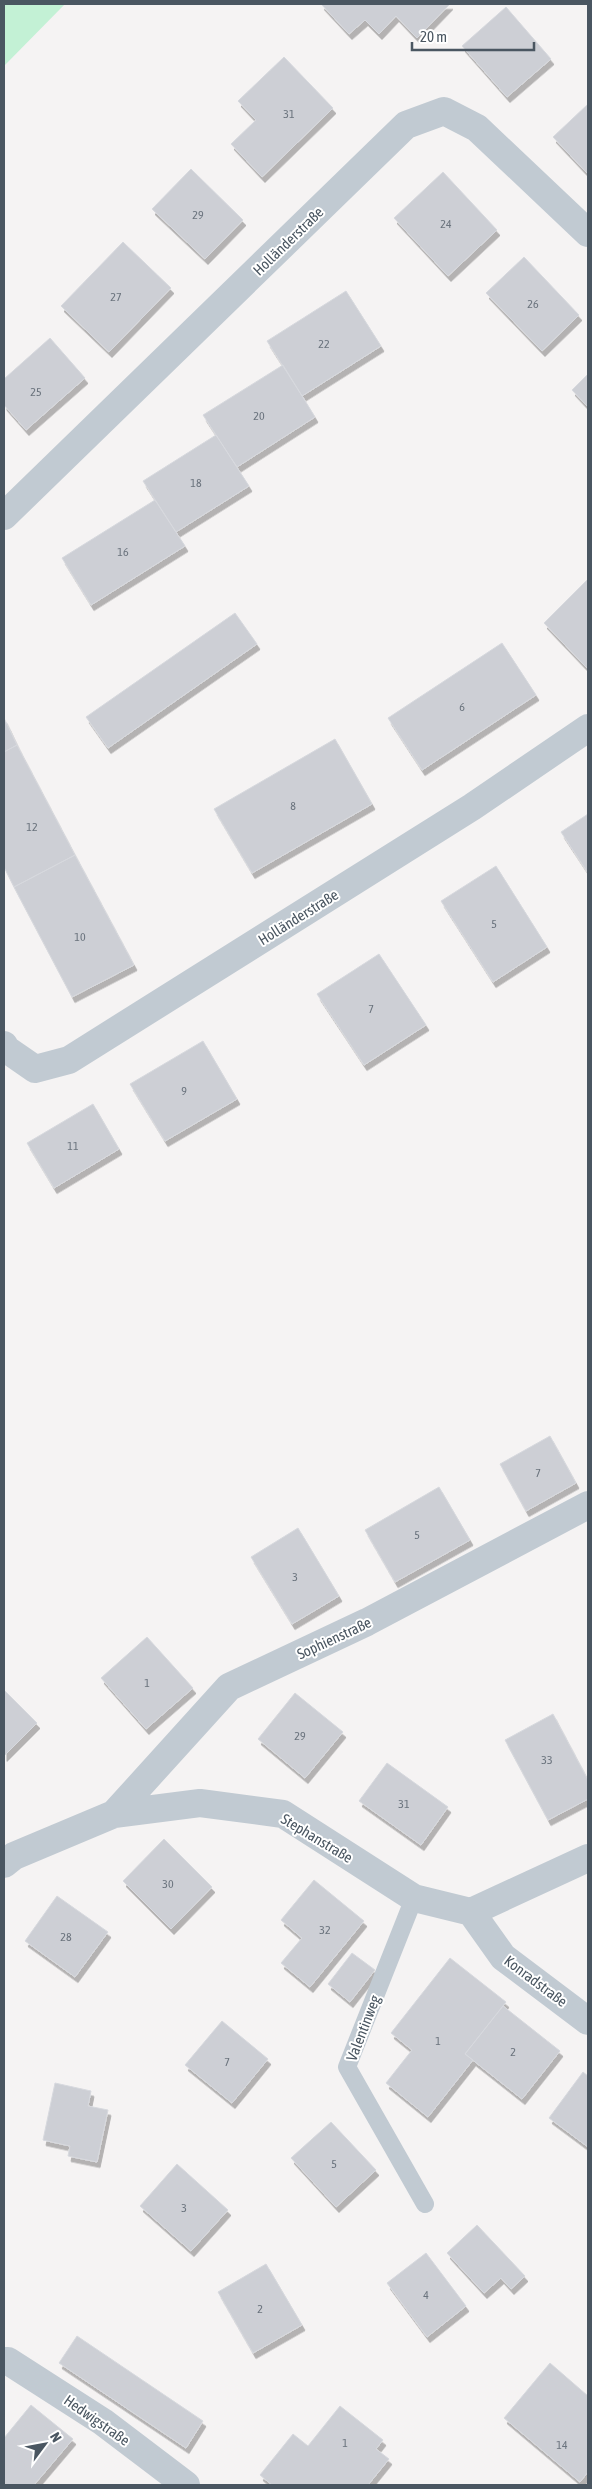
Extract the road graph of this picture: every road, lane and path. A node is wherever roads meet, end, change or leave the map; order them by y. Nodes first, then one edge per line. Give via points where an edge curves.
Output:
1 (588, 233) edge
2 (4, 516) edge
3 (588, 728) edge
4 (4, 1045) edge
5 (588, 1505) edge
6 (114, 1814) junction
7 (588, 1858) edge
8 (4, 1864) edge
9 (414, 1898) junction
10 (471, 1912) junction
11 (588, 2021) edge
12 (425, 2204) dead end
13 (4, 2361) edge
14 (186, 2485) edge

1 - 2 street, Holländerstraße via 477,128 444,111 406,125
3 - 4 street, Holländerstraße via 472,807 69,1060 36,1069
5 - 6 street, Sophienstraße via 367,1622 229,1687
6 - 8 street, Stephanstraße via 14,1856
6 - 9 street, Stephanstraße via 200,1803 283,1814
7 - 10 street
9 - 10 street, Stephanstraße
9 - 12 lane, Valentinweg via 347,2067
10 - 11 street, Konradstraße via 503,1957
13 - 14 street, Hedwigstraße via 103,2422

